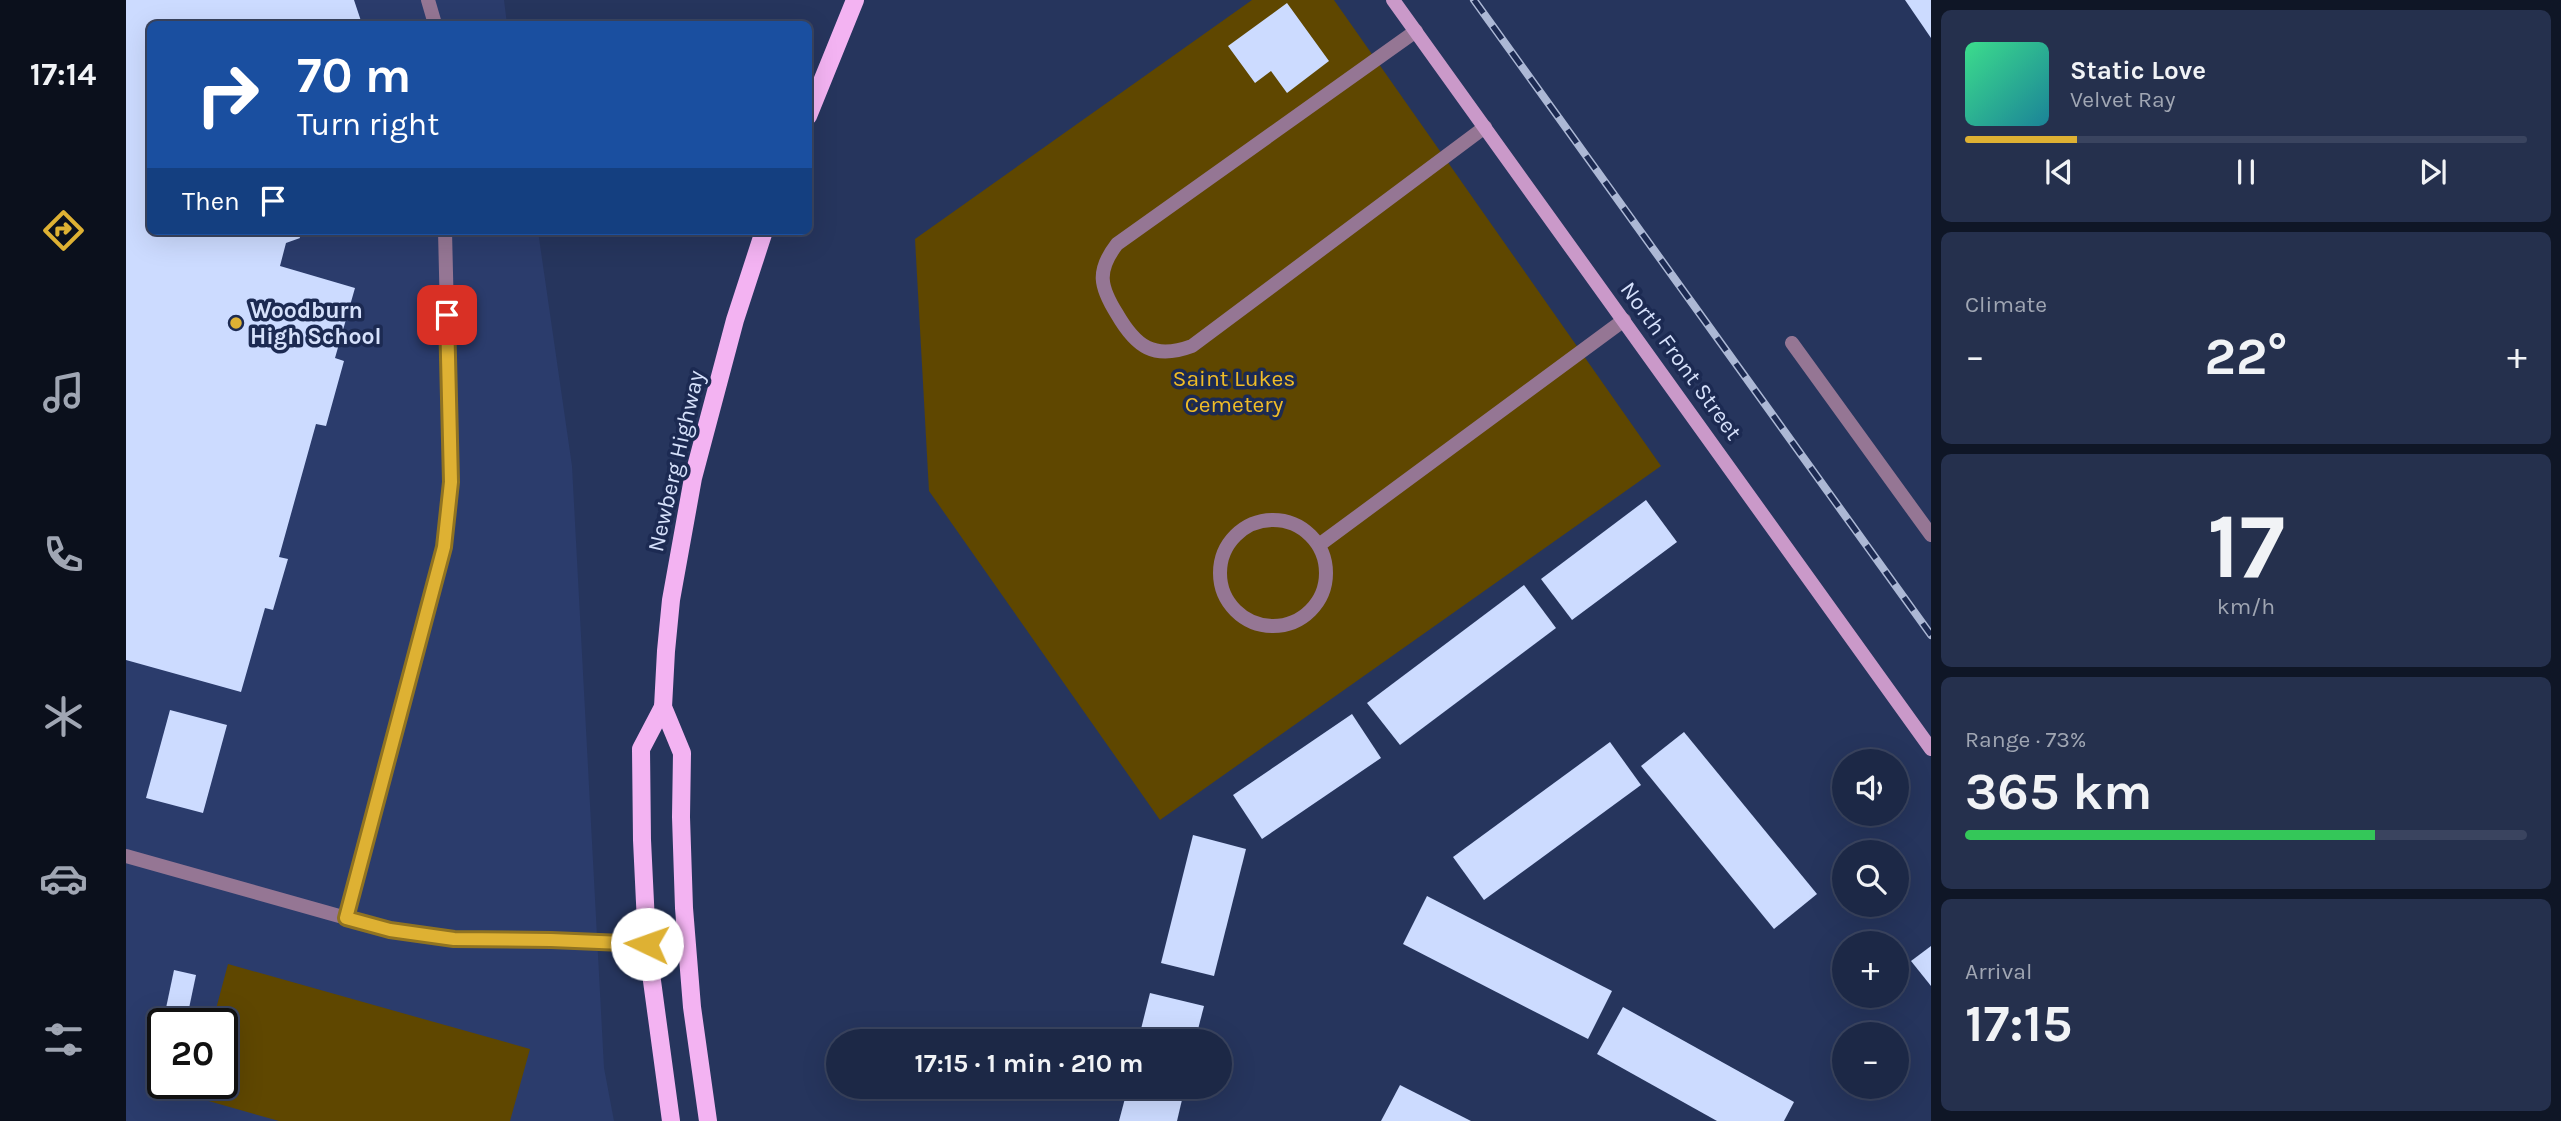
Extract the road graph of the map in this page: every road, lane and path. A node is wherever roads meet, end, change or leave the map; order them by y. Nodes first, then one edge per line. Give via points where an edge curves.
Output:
1 (428, 0) edge
2 (855, 0) edge
3 (1394, 0) edge
4 (434, 21) edge
5 (1416, 31) junction
6 (812, 106) edge
7 (1485, 127) junction
8 (445, 235) edge
9 (763, 235) edge
10 (1624, 320) junction
11 (1792, 343) dead end
12 (1931, 535) edge
13 (1319, 545) junction
14 (663, 706) junction
15 (1931, 749) edge
16 (126, 856) edge
17 (346, 918) junction
18 (647, 944) junction
19 (671, 1121) edge
20 (708, 1121) edge

1 - 4 street
2 - 6 main road
3 - 5 main road, North Front Street
5 - 7 main road, North Front Street
5 - 7 street via 1117,244 1103,270 1103,285 1130,336 1159,352 1192,346
7 - 10 main road, North Front Street
8 - 17 street via 451,482 444,547
9 - 14 main road, Newberg Highway via 693,478 671,600
10 - 13 street
10 - 15 main road, North Front Street
11 - 12 street
13 - 13 street via 1303,528 1280,520 1257,522 1236,534 1223,554 1220,578 1227,600 1244,618 1266,626 1290,624 1310,612 1323,592 1327,568
14 - 18 main road, Newberg Highway via 641,749
14 - 20 main road, Newberg Highway via 682,753 684,908
16 - 17 street
17 - 18 street via 454,939
18 - 19 main road, Newberg Highway

